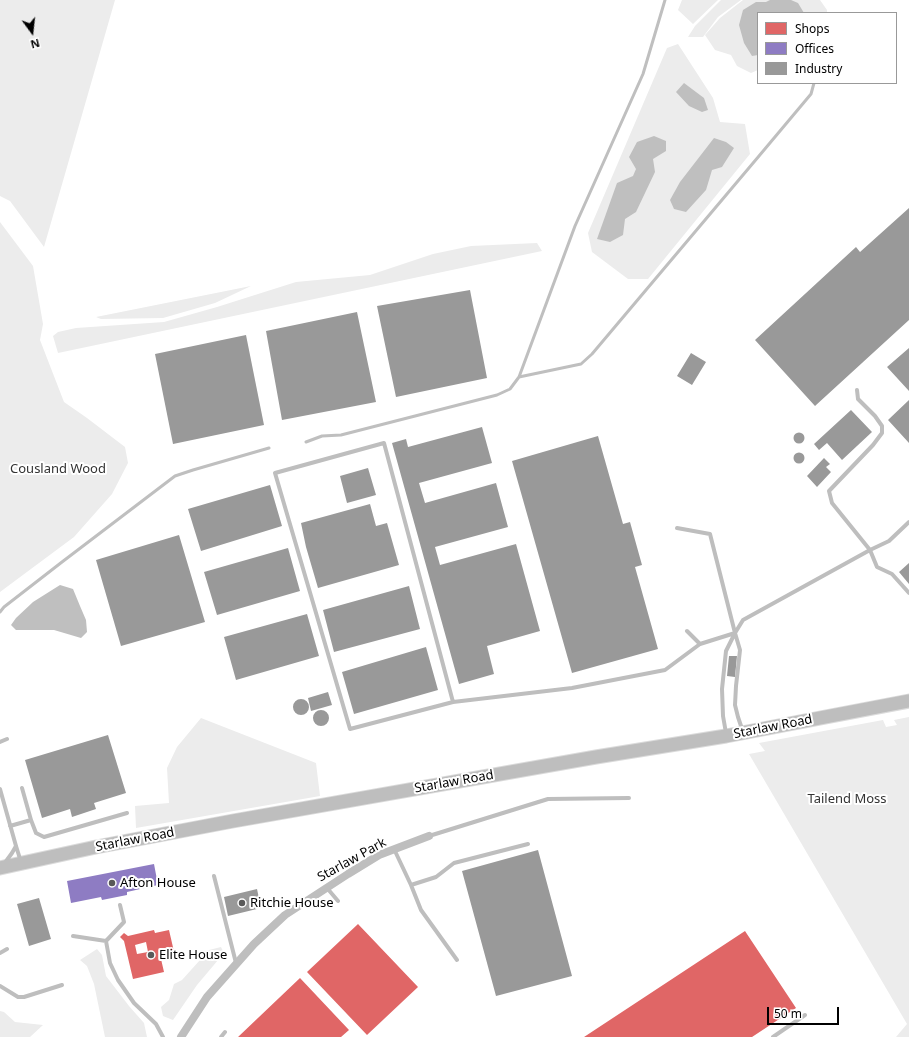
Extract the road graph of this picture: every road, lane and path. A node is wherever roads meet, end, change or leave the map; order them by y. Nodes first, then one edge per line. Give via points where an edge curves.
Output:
1 (857, 390) dead end
2 (909, 522) edge
3 (677, 528) dead end
4 (870, 550) junction
5 (909, 593) edge
6 (687, 631) dead end
7 (735, 633) junction
8 (700, 644) junction
9 (909, 701) edge
10 (453, 702) junction
11 (744, 733) junction
12 (726, 736) junction
13 (7, 739) dead end
14 (0, 742) edge
15 (22, 788) dead end
16 (0, 790) edge
17 (629, 798) dead end
18 (127, 813) dead end
19 (31, 820) junction
20 (10, 826) junction
21 (429, 836) joint
22 (528, 844) dead end
23 (16, 846) junction
24 (394, 850) junction
25 (22, 863) junction
26 (0, 867) edge
27 (214, 876) dead end
28 (411, 885) junction
29 (327, 887) junction
30 (338, 901) dead end
31 (120, 905) dead end
32 (73, 936) dead end
33 (106, 941) junction
34 (7, 949) dead end
35 (0, 953) edge
36 (457, 960) dead end
37 (236, 963) junction
38 (62, 985) dead end
39 (0, 986) edge
40 (805, 1015) dead end
41 (225, 1032) dead end
42 (163, 1037) edge
43 (181, 1037) edge
44 (221, 1037) edge
45 (773, 1037) edge

1 - 4 lane via 858,399 876,416 882,426 882,433 829,491 832,503
2 - 4 lane via 889,541
3 - 7 lane via 710,534
4 - 5 lane via 876,567 892,574
4 - 7 lane via 743,620
6 - 8 lane
7 - 8 lane
7 - 11 lane via 740,650 735,705
7 - 12 lane via 726,651 722,689
8 - 10 lane via 665,670 572,688
9 - 11 main road, Starlaw Road
10 - 10 lane via 350,729 275,473 384,443
11 - 12 main road, Starlaw Road
12 - 25 main road, Starlaw Road via 588,758 96,846
13 - 14 lane
15 - 19 lane
16 - 20 lane
17 - 21 lane via 548,799
18 - 19 lane via 44,837 36,833
19 - 20 lane
20 - 23 lane
21 - 24 street, Starlaw Park
22 - 28 lane via 454,863 436,877
23 - 25 lane
23 - 26 lane
24 - 28 lane
24 - 29 street, Starlaw Park via 379,855
25 - 26 main road, Starlaw Road
27 - 37 lane
28 - 36 lane via 421,910
29 - 30 lane
29 - 37 street, Starlaw Park via 285,916
31 - 33 lane via 124,922
32 - 33 lane
33 - 42 lane via 110,963 118,980 134,1003 156,1024
34 - 35 lane
37 - 43 street, Starlaw Park via 207,997
38 - 39 lane via 24,997 18,997
40 - 45 lane
41 - 44 lane

